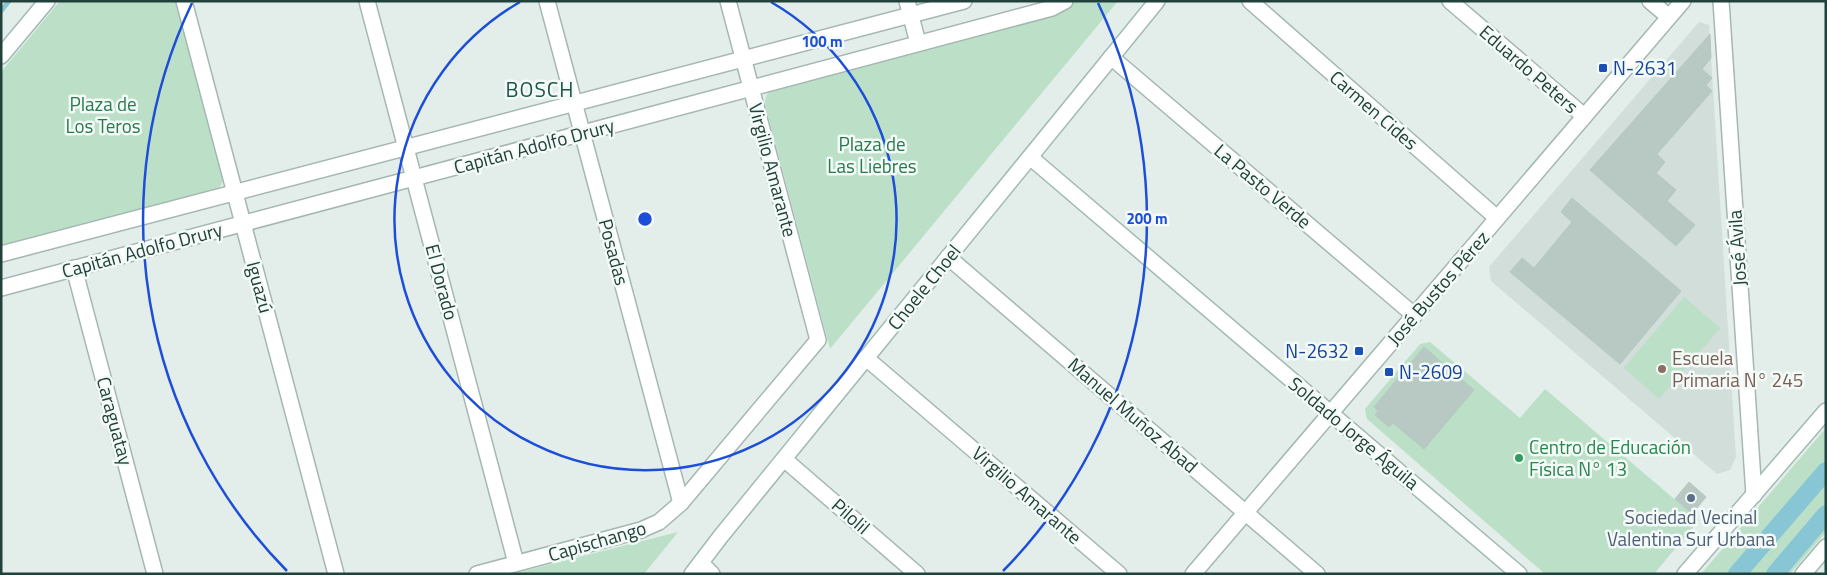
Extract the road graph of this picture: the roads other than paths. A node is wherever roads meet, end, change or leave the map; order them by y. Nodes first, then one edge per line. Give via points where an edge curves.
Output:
1 (47, 1) edge
2 (184, 1) edge
3 (367, 1) edge
4 (547, 1) edge
5 (728, 1) edge
6 (964, 1) edge
7 (1065, 1) edge
8 (1156, 1) edge
9 (1250, 1) edge
10 (1450, 1) edge
11 (1650, 1) edge
12 (1683, 1) edge
13 (1721, 1) edge
14 (909, 8) edge
15 (1669, 18) junction
16 (918, 43) junction
17 (1, 56) edge
18 (1111, 57) junction
19 (744, 59) junction
20 (751, 88) junction
21 (574, 104) junction
22 (1584, 116) junction
23 (582, 133) junction
24 (406, 148) junction
25 (1030, 157) junction
26 (414, 178) junction
27 (235, 193) junction
28 (1497, 218) junction
29 (243, 223) junction
30 (1, 254) edge
31 (948, 257) junction
32 (74, 268) junction
33 (1, 288) edge
34 (1414, 315) junction
35 (866, 358) junction
36 (1826, 411) edge
37 (1330, 413) junction
38 (784, 459) junction
39 (1754, 495) junction
40 (681, 504) junction
41 (1245, 512) junction
42 (1826, 547) edge
43 (516, 563) junction
44 (701, 570) edge
45 (155, 574) edge
46 (336, 574) edge
47 (477, 574) edge
48 (917, 574) edge
49 (1119, 574) edge
50 (1193, 574) edge
51 (1317, 574) edge
52 (1519, 574) edge
53 (1685, 574) edge
54 (1803, 574) edge

1 - 17 street
2 - 27 street, Iguazú
3 - 24 street, El Dorado
4 - 21 street, Posadas
5 - 19 street, Virgilio Amarante
6 - 14 street, Capitán Adolfo Drury
7 - 16 street, Capitán Adolfo Drury via 1052,8
8 - 18 street, Choele Choel
9 - 28 street, Carmen Cides
10 - 22 street, Eduardo Peters
11 - 15 street
12 - 15 street, José Bustos Pérez
13 - 39 street, José Ávila
14 - 16 street
14 - 19 street, Capitán Adolfo Drury
15 - 22 street, José Bustos Pérez
16 - 20 street, Capitán Adolfo Drury
18 - 25 street, Choele Choel
18 - 34 street, La Pasto Verde
19 - 20 street, Virgilio Amarante
19 - 21 street, Capitán Adolfo Drury
20 - 23 street, Capitán Adolfo Drury
20 - 40 street, Virgilio Amarante via 818,340
21 - 23 street, Posadas
21 - 24 street, Capitán Adolfo Drury
22 - 28 street, José Bustos Pérez
23 - 26 street, Capitán Adolfo Drury
23 - 40 street, Posadas
24 - 26 street, El Dorado
24 - 27 street, Capitán Adolfo Drury
25 - 31 street, Choele Choel
25 - 37 street, Soldado Jorge Águila
26 - 29 street, Capitán Adolfo Drury
26 - 43 street, El Dorado
27 - 29 street, Iguazú
27 - 30 street, Capitán Adolfo Drury
28 - 34 street, José Bustos Pérez
29 - 32 street, Capitán Adolfo Drury
29 - 46 street, Iguazú
31 - 35 street, Choele Choel
31 - 41 street, Manuel Muñoz Abad
32 - 33 street, Capitán Adolfo Drury
32 - 45 street, Caraguatay
34 - 37 street, José Bustos Pérez
35 - 38 street, Choele Choel
35 - 49 street, Virgilio Amarante
36 - 39 street
37 - 41 street, José Bustos Pérez
37 - 52 street, Soldado Jorge Águila
38 - 44 street, Choele Choel
38 - 48 street, Pilolil
39 - 53 street
40 - 43 street, Capischango via 659,522 632,533
41 - 50 street, José Bustos Pérez
41 - 51 street, Manuel Muñoz Abad
42 - 54 street
43 - 47 street, Capischango

